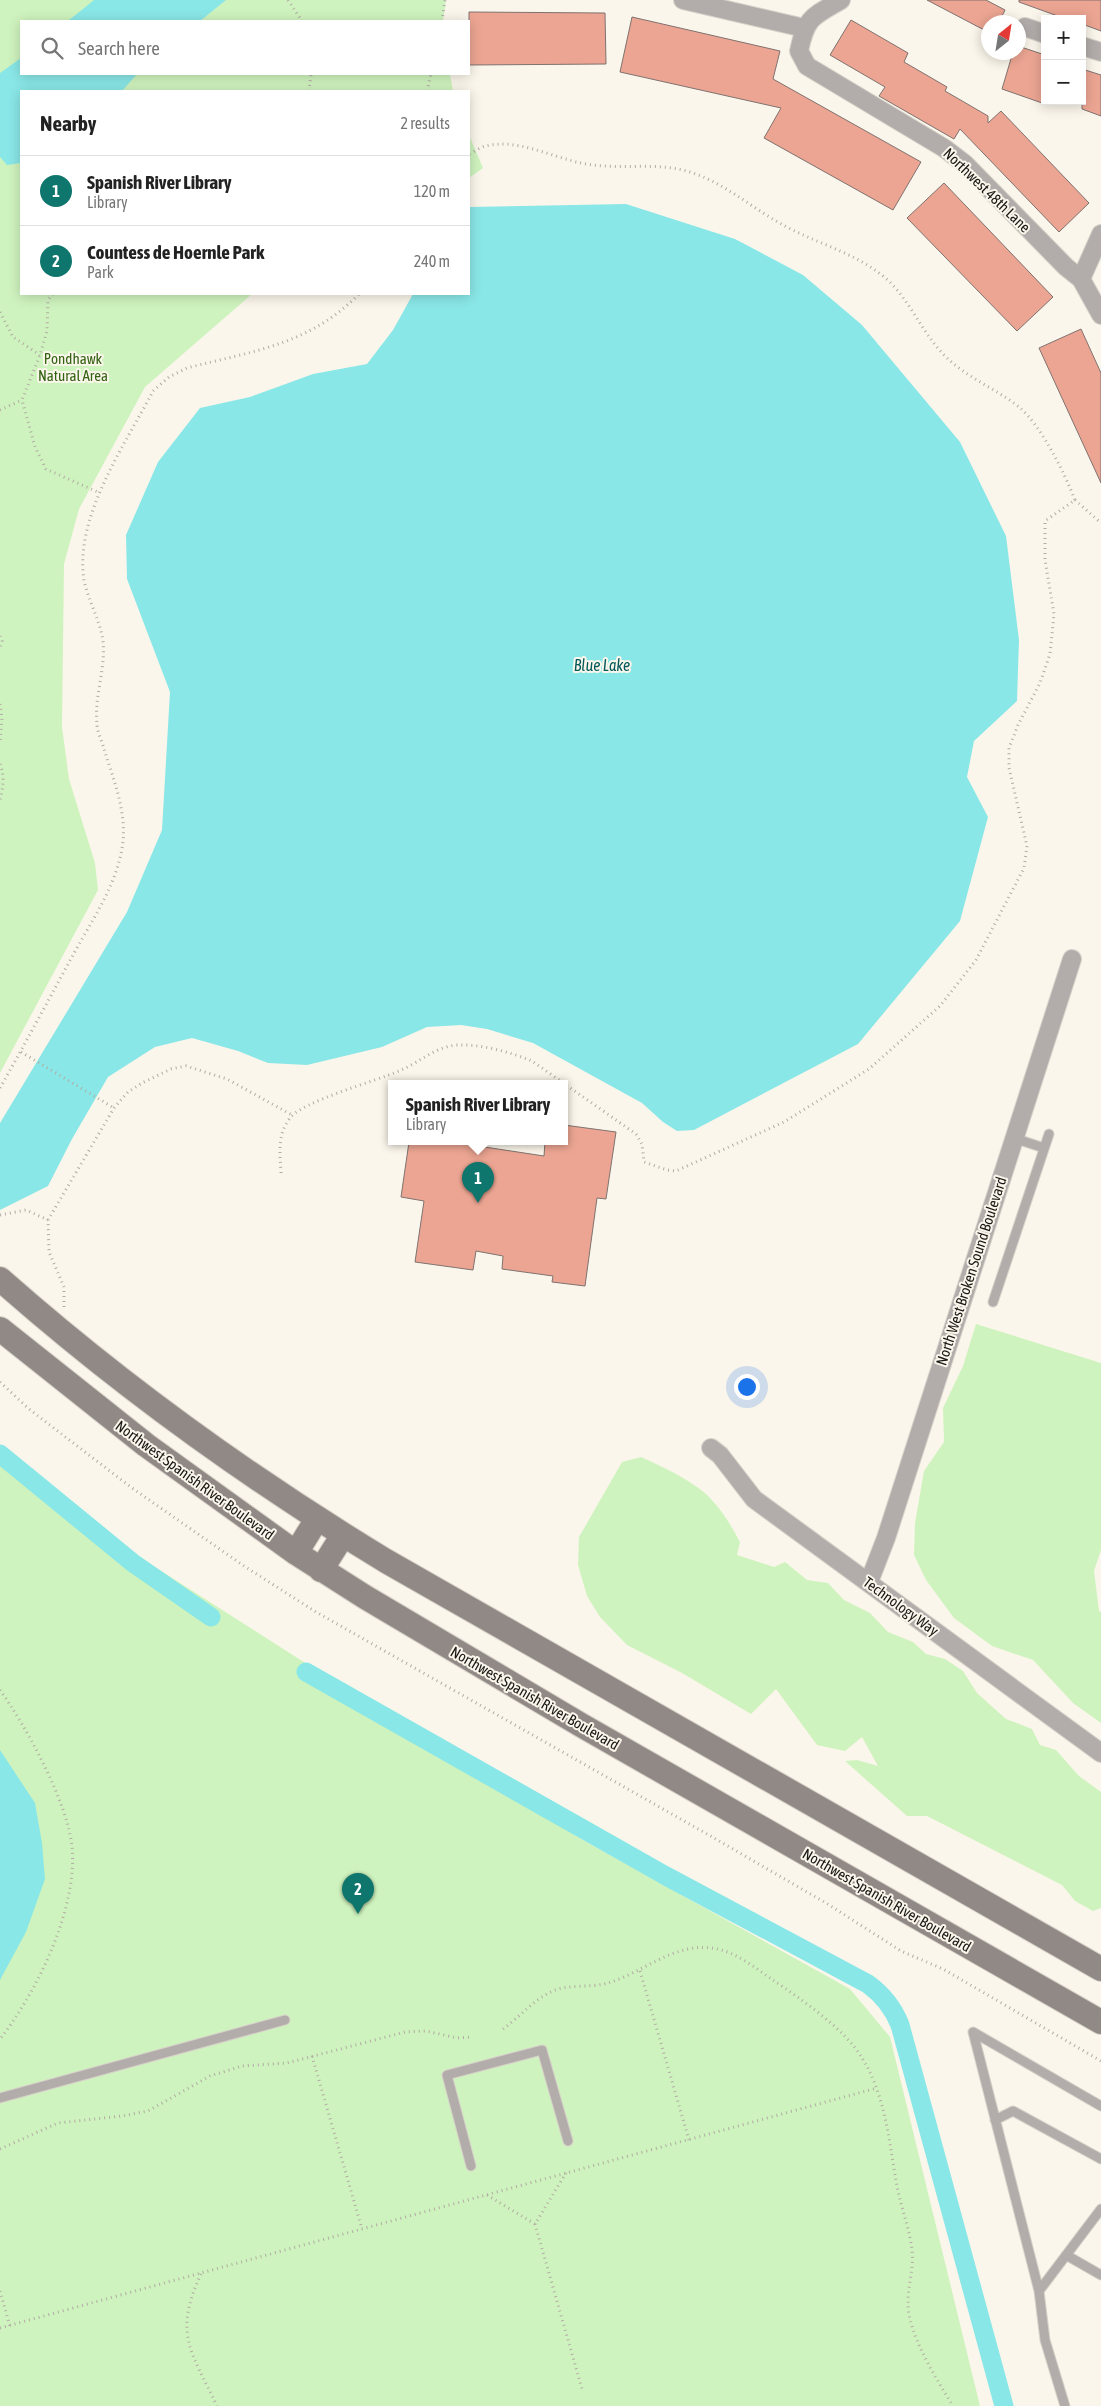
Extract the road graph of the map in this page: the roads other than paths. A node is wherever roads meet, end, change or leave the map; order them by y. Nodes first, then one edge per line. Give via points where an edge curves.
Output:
1 (683, 0) edge
2 (842, 0) edge
3 (1026, 27) edge
4 (804, 28) junction
5 (1041, 33) edge
6 (1086, 47) edge
7 (1101, 52) edge
8 (1101, 234) edge
9 (1081, 279) junction
10 (1101, 315) edge
11 (1072, 958) dead end
12 (1049, 1134) dead end
13 (1014, 1138) junction
14 (1044, 1148) junction
15 (0, 1279) edge
16 (993, 1302) dead end
17 (0, 1328) edge
18 (711, 1448) dead end
19 (317, 1519) junction
20 (343, 1535) junction
21 (296, 1553) junction
22 (321, 1570) junction
23 (869, 1582) junction
24 (1101, 1753) edge
25 (1101, 1969) edge
26 (284, 2020) dead end
27 (1101, 2022) edge
28 (0, 2098) edge
29 (1101, 2106) edge
30 (995, 2120) junction
31 (568, 2141) dead end
32 (1101, 2159) edge
33 (471, 2166) dead end
34 (1101, 2209) edge
35 (1066, 2254) junction
36 (1101, 2275) edge
37 (1039, 2291) junction
38 (1065, 2406) edge

1 - 4 street
2 - 4 street via 815,16
3 - 5 street
4 - 9 street, Northwest 48th Lane via 799,52 807,66 944,148 965,164
6 - 7 street
8 - 9 street
9 - 10 street, Northwest 48th Lane
11 - 13 street, North West Broken Sound Boulevard
12 - 14 lane
13 - 14 lane
13 - 23 street, North West Broken Sound Boulevard via 886,1538
14 - 16 lane
15 - 19 main road via 164,1414
17 - 21 main road, Northwest Spanish River Boulevard via 146,1445
18 - 23 street, Technology Way via 754,1499
19 - 20 main road
19 - 21 main road
20 - 22 main road
20 - 25 main road
21 - 22 main road, Northwest Spanish River Boulevard
22 - 27 main road, Northwest Spanish River Boulevard via 581,1726
23 - 24 street, Technology Way
26 - 28 lane
29 - 30 lane via 973,2032
30 - 32 lane via 1013,2111
30 - 37 lane
31 - 33 lane via 542,2050 447,2075
34 - 35 lane
35 - 36 lane
35 - 37 lane
37 - 38 lane via 1046,2340

